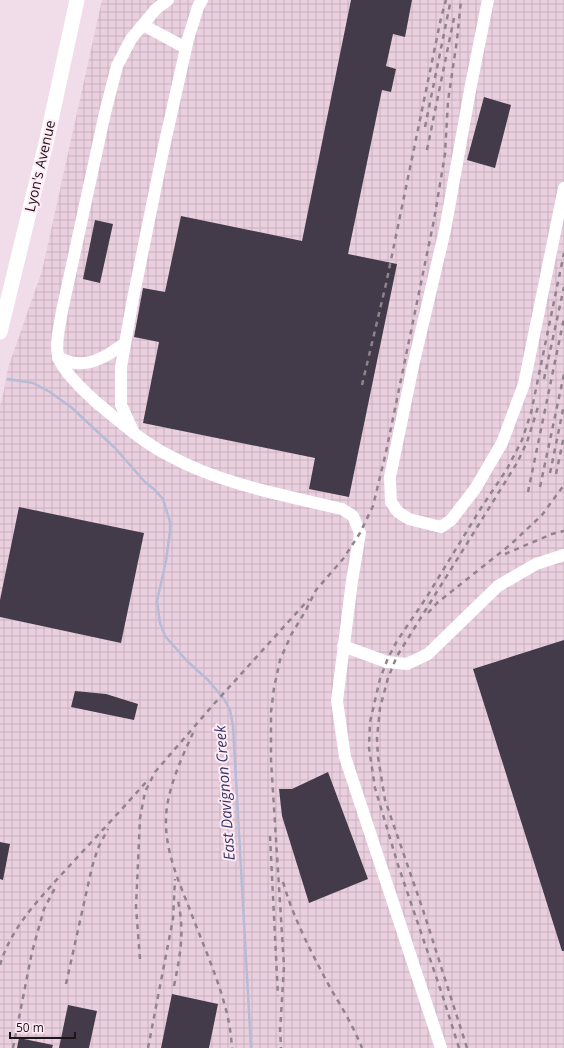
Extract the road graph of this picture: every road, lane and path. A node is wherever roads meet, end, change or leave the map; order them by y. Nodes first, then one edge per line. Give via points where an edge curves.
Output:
1 (77, 0) edge
2 (168, 0) edge
3 (202, 0) edge
4 (488, 0) edge
5 (143, 25) junction
6 (186, 48) junction
7 (564, 188) edge
8 (0, 332) edge
9 (125, 343) junction
10 (58, 358) junction
11 (135, 435) junction
12 (564, 555) edge
13 (343, 646) junction
14 (442, 1048) edge

1 - 8 main road, Lyon's Avenue via 47,139
2 - 5 lane via 156,9
3 - 6 lane
4 - 7 lane via 445,230 390,477 391,502 398,512 409,519 441,527 451,520 475,489 502,443 524,384
5 - 6 lane
5 - 10 lane via 131,39 117,66 106,106 62,311 57,344
6 - 9 lane
9 - 10 lane via 106,357 91,362 76,363
9 - 11 lane via 121,405
10 - 11 lane via 87,394
11 - 13 lane via 167,455 212,475 252,488 342,509 354,516 360,533
12 - 13 lane via 536,564 498,586 428,654 407,664 387,662
13 - 14 lane via 337,701 345,757

